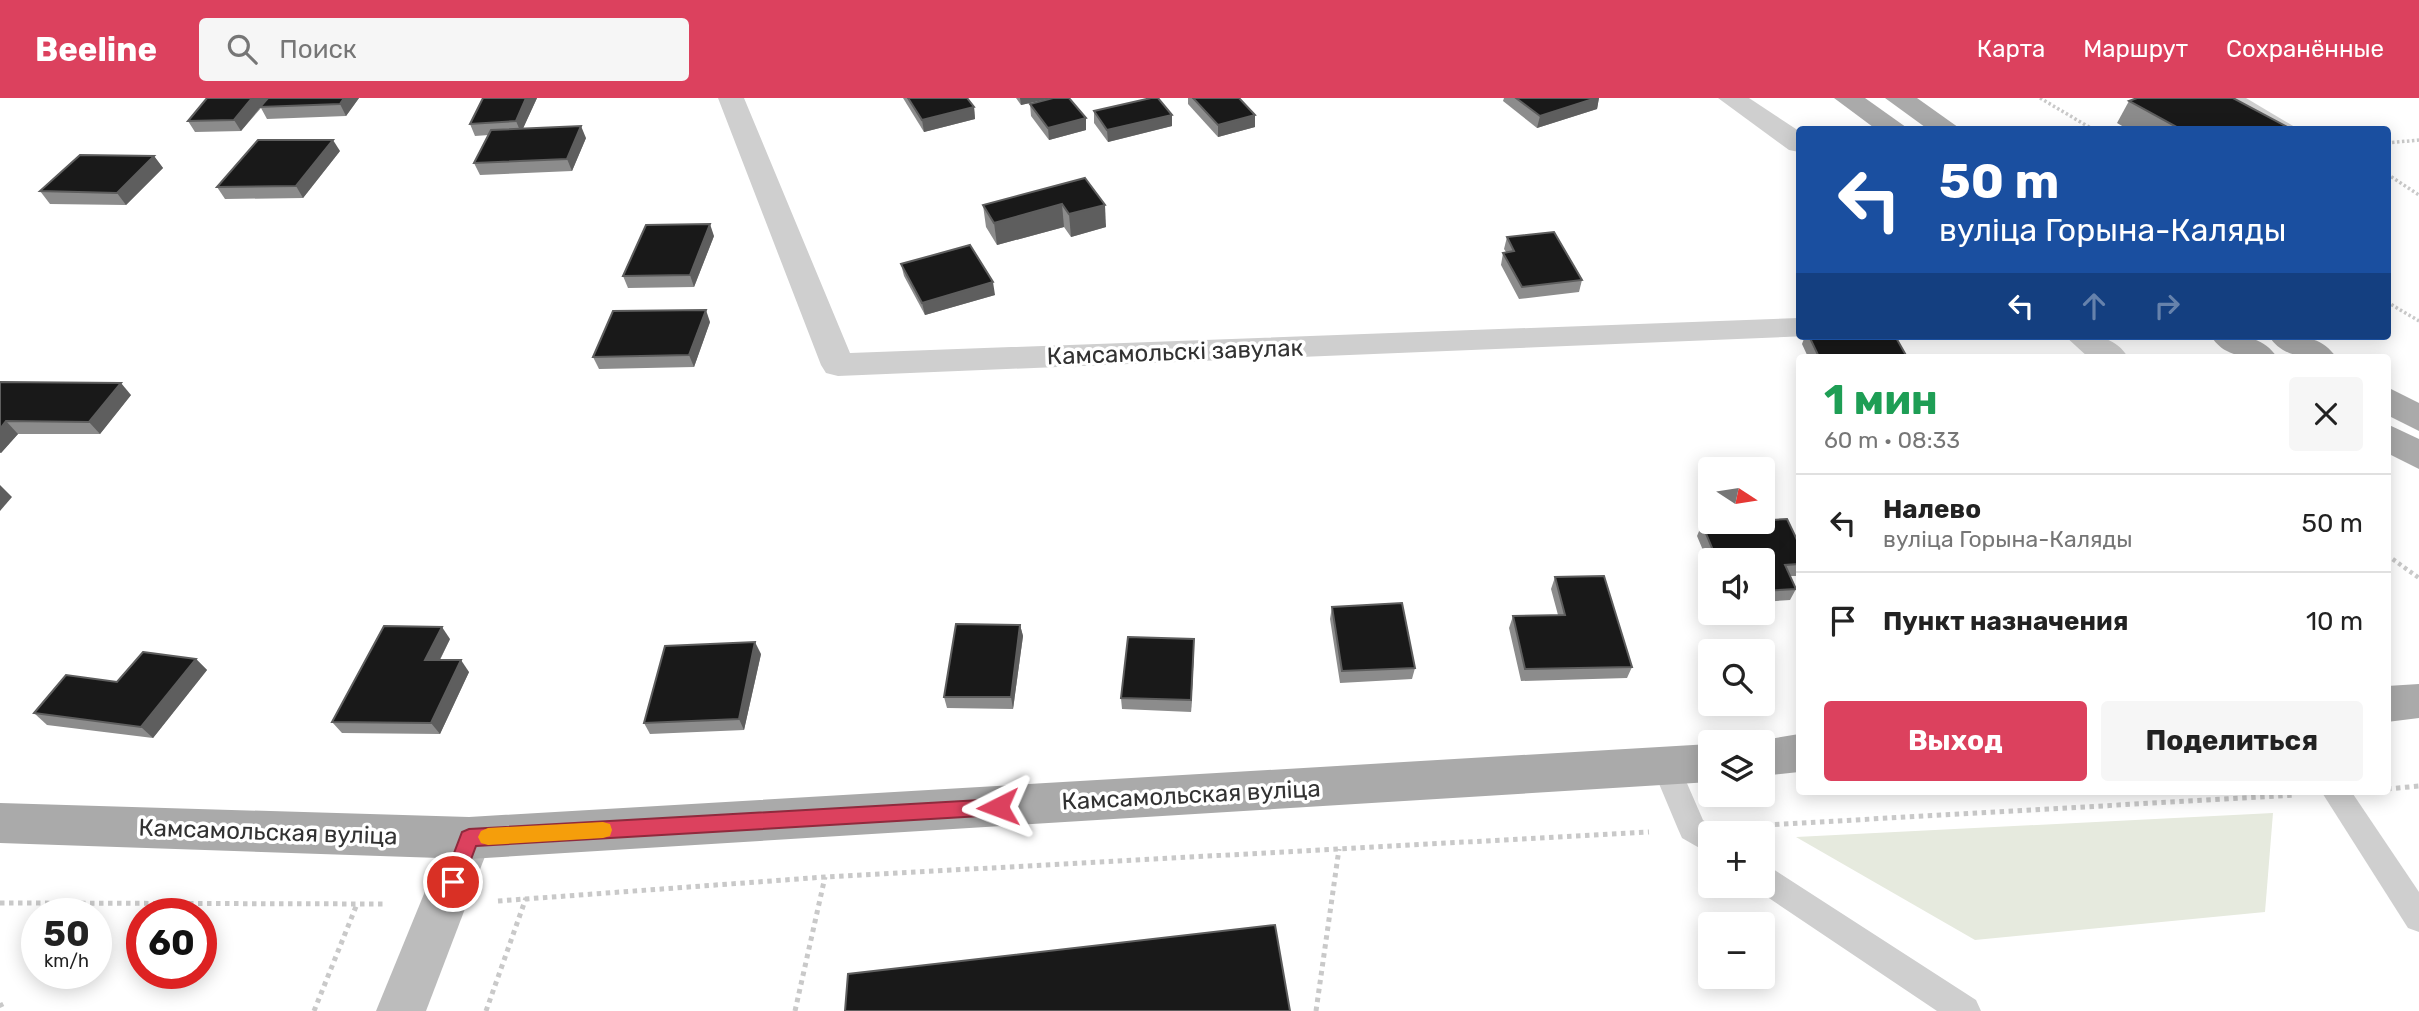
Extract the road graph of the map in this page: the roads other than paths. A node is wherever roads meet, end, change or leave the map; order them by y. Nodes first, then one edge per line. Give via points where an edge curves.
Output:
1 (1731, 98) edge
2 (1847, 98) edge
3 (1898, 98) edge
4 (2233, 98) edge
5 (735, 99) edge
6 (1891, 126) edge
7 (1943, 126) edge
8 (2285, 126) edge
9 (1796, 142) edge
10 (1796, 328) edge
11 (2087, 340) edge
12 (2233, 340) edge
13 (2291, 340) edge
14 (2107, 354) edge
15 (2255, 354) edge
16 (2314, 354) edge
17 (2391, 402) edge
18 (2419, 419) edge
19 (2391, 438) edge
20 (2419, 456) edge
21 (2419, 701) edge
22 (2391, 704) edge
23 (1796, 754) edge
24 (1775, 756) edge
25 (1698, 764) edge
26 (1666, 767) junction
27 (2338, 795) edge
28 (1, 825) edge
29 (1698, 829) edge
30 (469, 838) junction
31 (1775, 885) edge
32 (2419, 918) edge
33 (401, 1011) edge
34 (1965, 1011) edge

1 - 9 street
2 - 6 main road
3 - 7 main road
4 - 8 lane
5 - 10 street, Камсамольскі завулак via 838,365
11 - 14 street
12 - 15 main road
13 - 16 main road
17 - 18 main road
19 - 20 main road
21 - 22 main road
23 - 24 main road
25 - 26 main road, Камсамольская вуліца
26 - 29 lane
26 - 30 main road, Камсамольская вуліца
27 - 32 lane
28 - 30 main road, Камсамольская вуліца
30 - 33 street
31 - 34 lane

